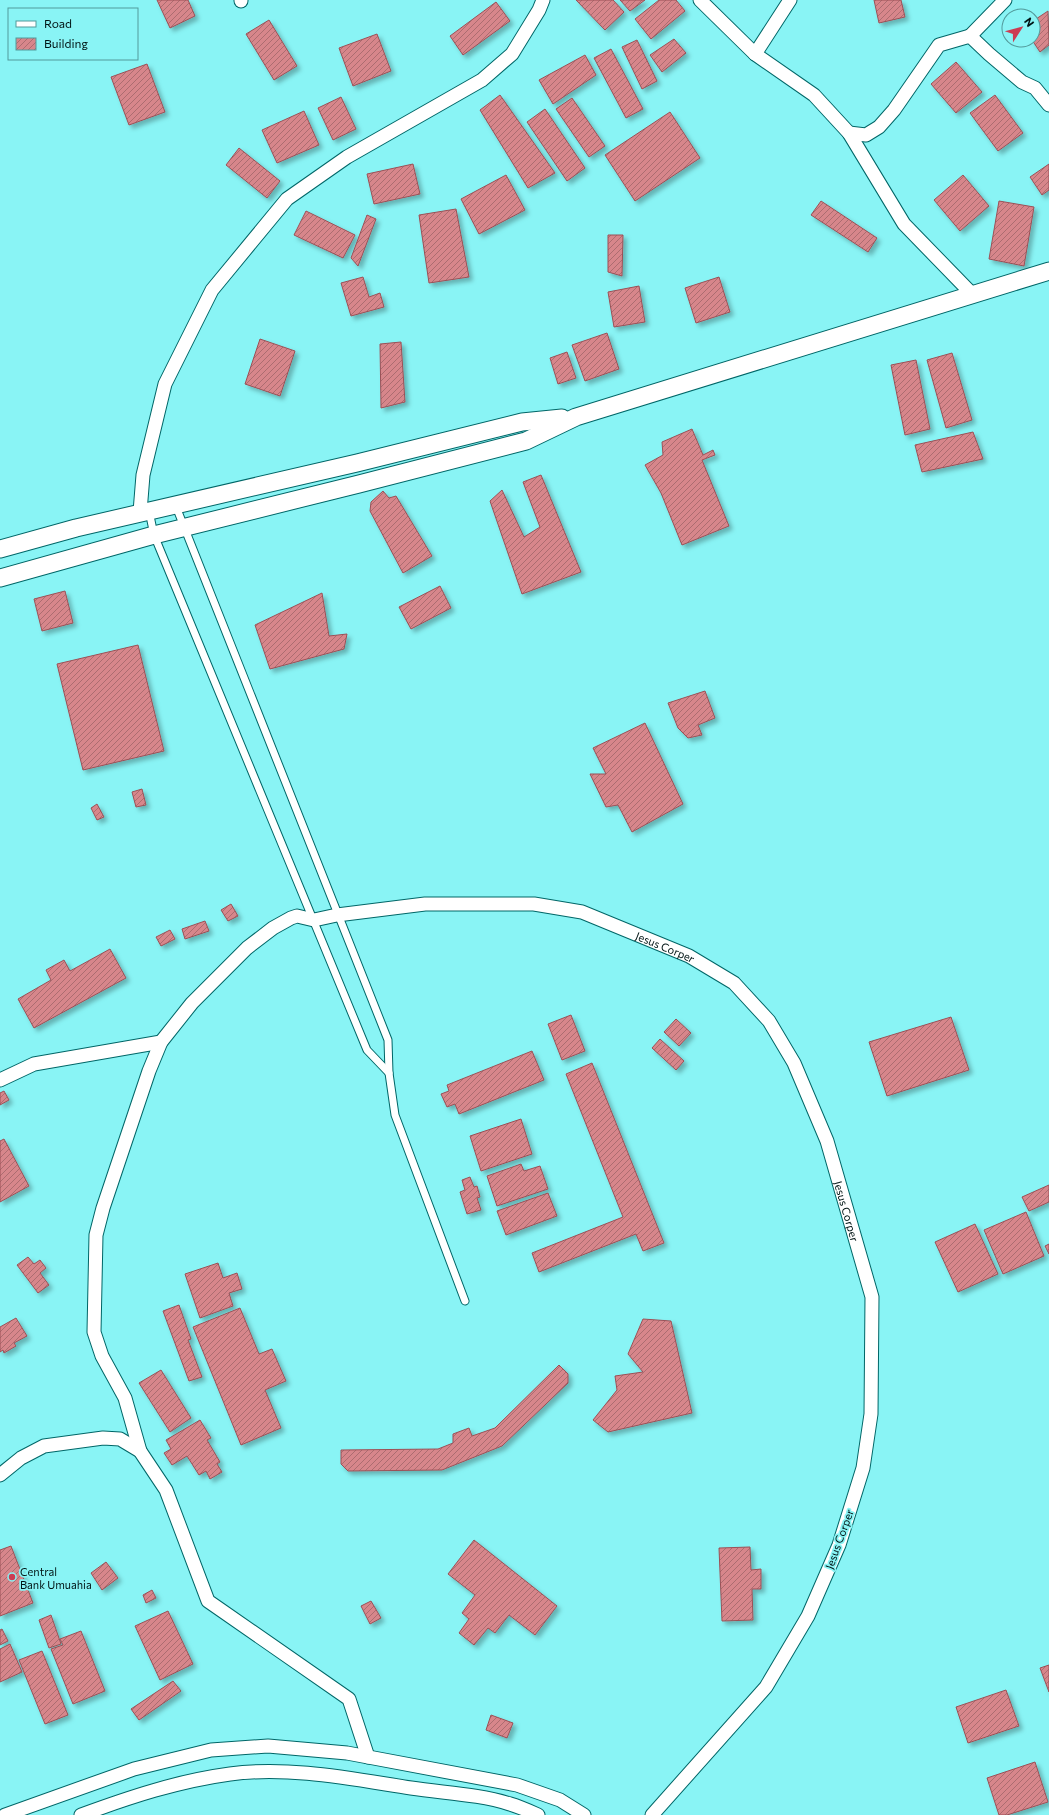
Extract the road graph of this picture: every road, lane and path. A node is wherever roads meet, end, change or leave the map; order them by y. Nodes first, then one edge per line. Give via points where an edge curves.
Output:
1 (543, 0) edge
2 (700, 0) edge
3 (790, 0) edge
4 (1005, 0) edge
5 (970, 36) junction
6 (754, 54) junction
7 (1049, 105) edge
8 (849, 133) junction
9 (1049, 271) edge
10 (973, 295) junction
11 (576, 417) junction
12 (175, 504) junction
13 (144, 512) junction
14 (184, 528) junction
15 (154, 535) junction
16 (0, 549) edge
17 (0, 578) edge
18 (337, 915) junction
19 (314, 920) junction
20 (161, 1042) junction
21 (389, 1073) junction
22 (0, 1080) edge
23 (465, 1301) dead end
24 (140, 1451) junction
25 (0, 1475) edge
26 (368, 1757) junction
27 (5, 1815) edge
28 (81, 1815) edge
29 (538, 1815) edge
30 (584, 1815) edge
31 (652, 1815) edge

1 - 13 street via 512,54 482,80 347,157 287,199 212,290 165,384 143,474
2 - 6 street
3 - 6 street
4 - 5 street
5 - 7 street via 1022,82 1035,88
5 - 8 street via 939,46 879,127 866,135
6 - 8 street via 814,95
8 - 10 street via 904,224
9 - 10 street
10 - 11 street
11 - 12 street via 522,422
11 - 14 street via 526,441
12 - 13 street
12 - 14 lane
13 - 15 lane
13 - 16 street
14 - 15 street
14 - 18 lane
15 - 17 street
15 - 19 lane
18 - 19 street, Jesus Corper
18 - 21 lane via 388,1040
18 - 31 street, Jesus Corper via 425,904 534,904 582,912 689,956 734,983 769,1021 794,1063 826,1141 872,1297 871,1414 863,1468 839,1545 811,1609 766,1687
19 - 20 street via 298,916 291,918 247,948 192,1002
19 - 21 lane via 367,1050
20 - 22 street via 34,1064
20 - 24 street via 149,1071 96,1235 94,1332 102,1356 125,1398
21 - 23 lane via 395,1114
24 - 25 street via 120,1439 103,1438 44,1446 21,1458
24 - 26 street via 166,1490 208,1601 349,1699
26 - 27 street via 268,1746 211,1750 134,1769
26 - 30 street via 516,1785 560,1800
28 - 29 street via 138,1794 178,1784 231,1774 281,1772 344,1778 473,1797 510,1804

